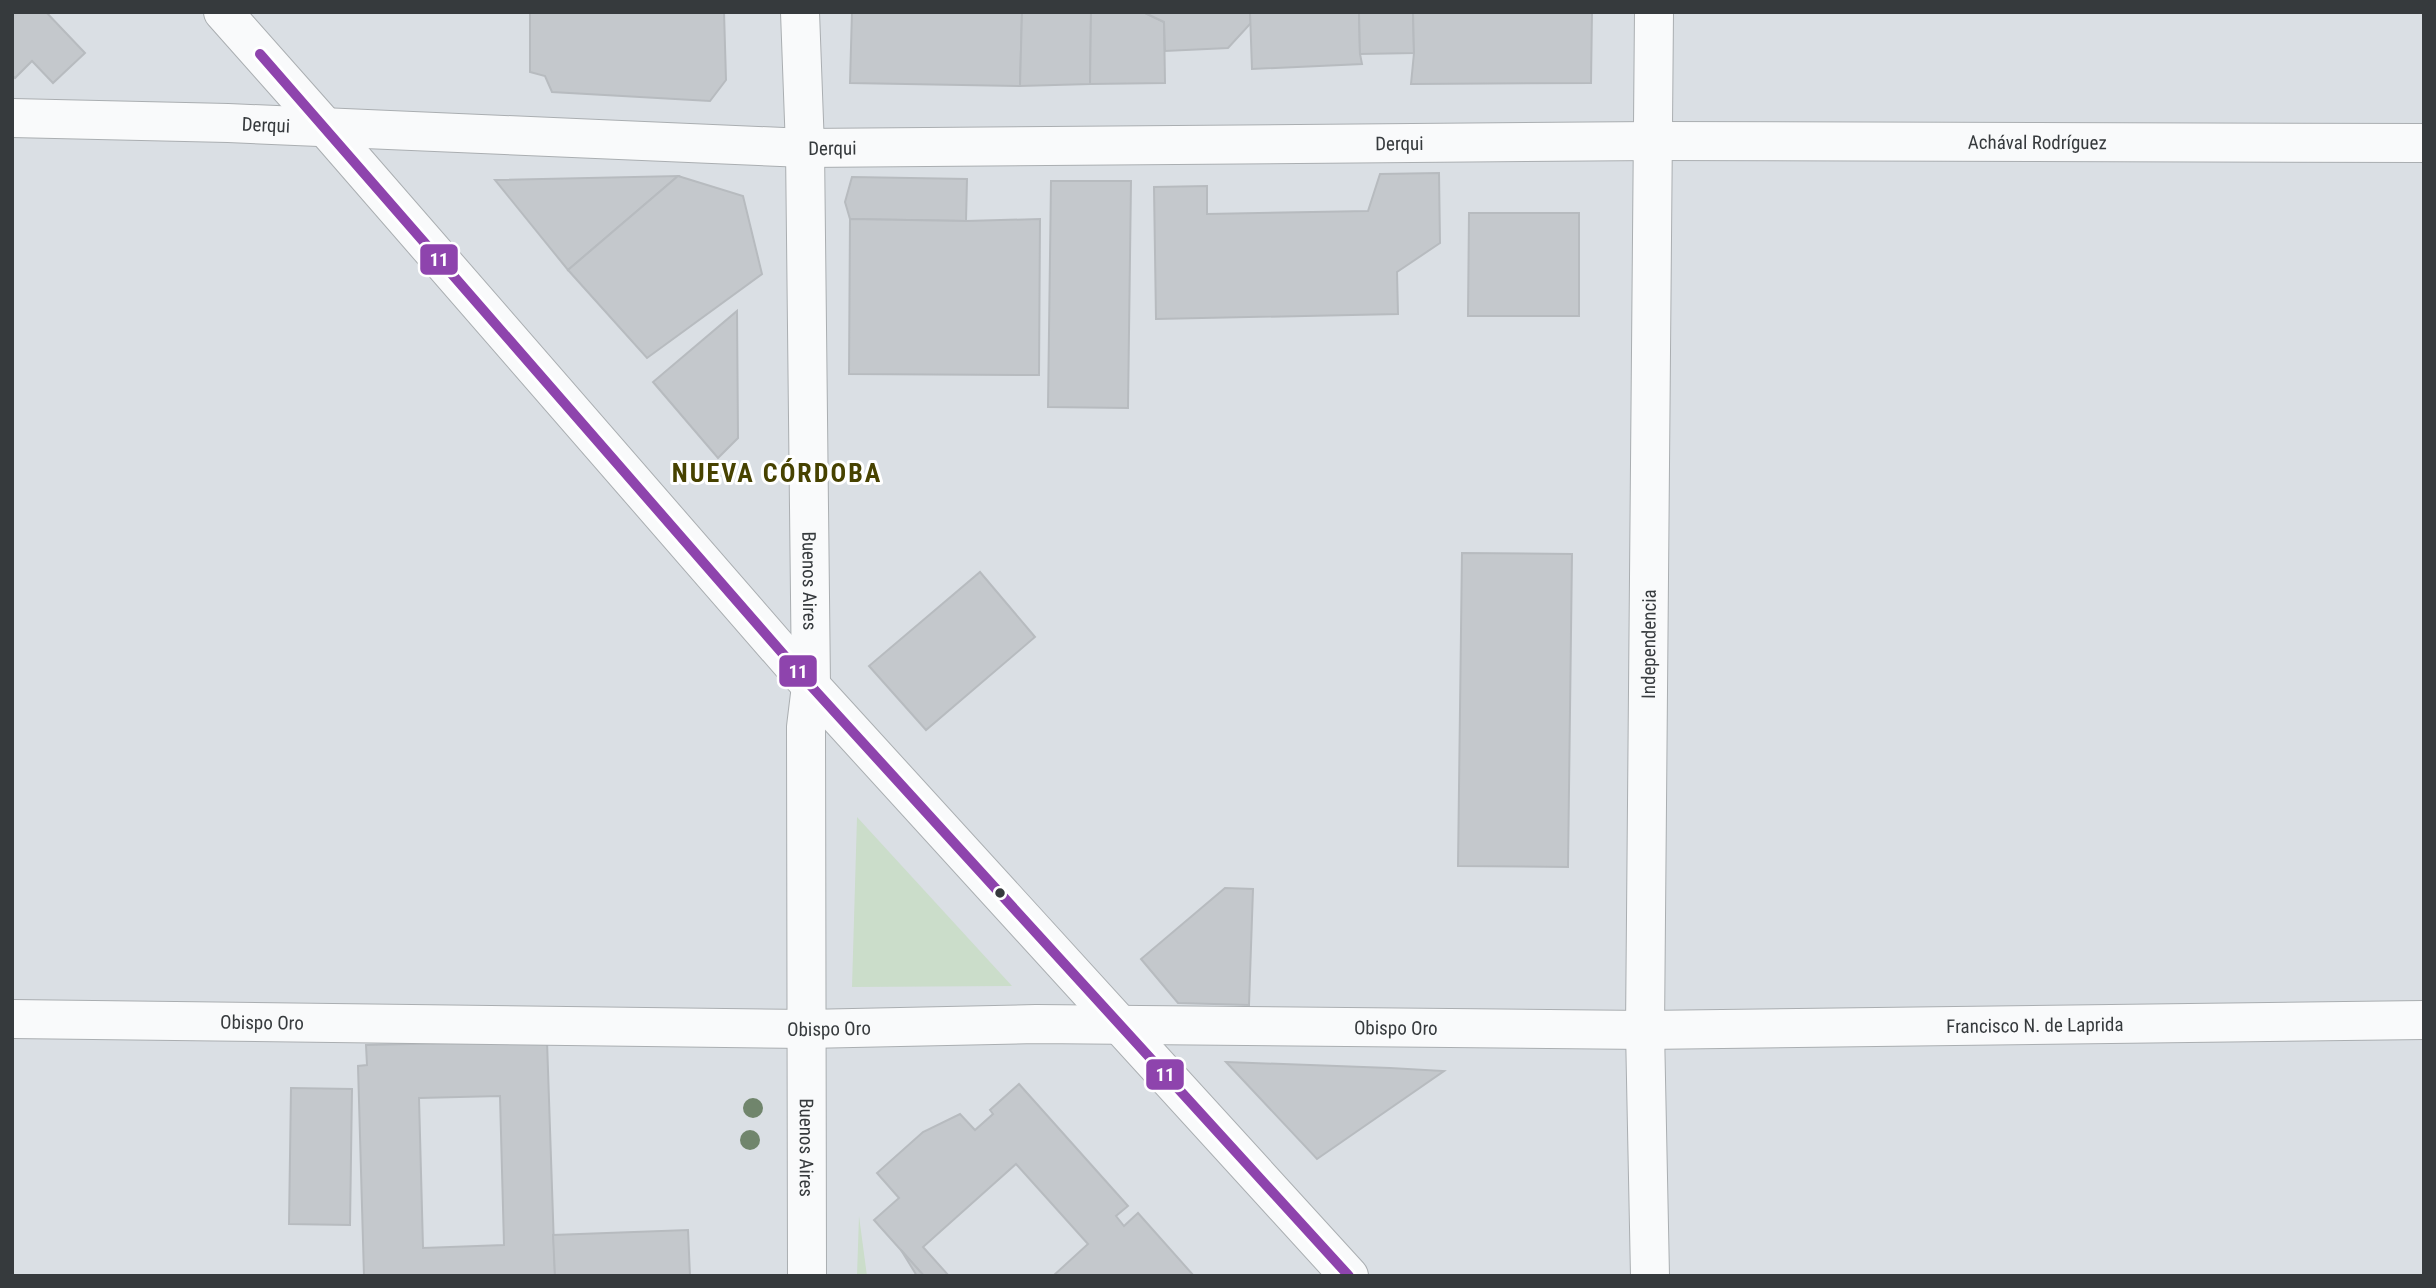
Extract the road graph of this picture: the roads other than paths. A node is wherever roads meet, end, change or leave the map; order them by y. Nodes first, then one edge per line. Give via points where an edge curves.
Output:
1 (223, 12) edge
2 (800, 12) edge
3 (1654, 12) edge
4 (12, 118) edge
5 (325, 127) junction
6 (1653, 141) junction
7 (2424, 143) edge
8 (805, 148) junction
9 (811, 686) junction
10 (12, 1019) edge
11 (2424, 1020) edge
12 (1120, 1024) junction
13 (806, 1029) junction
14 (1645, 1030) junction
15 (807, 1276) edge
16 (1349, 1276) edge
17 (1650, 1276) edge

1 - 5 street
2 - 8 street, Buenos Aires
3 - 6 street, Independencia
4 - 5 street, Derqui
5 - 8 street, Derqui
5 - 9 street
6 - 7 street, Achával Rodríguez
6 - 8 street, Derqui
6 - 14 street, Independencia
8 - 9 street, Buenos Aires
9 - 12 street
9 - 13 street, Buenos Aires via 806,727
10 - 13 street, Obispo Oro
11 - 14 street, Francisco N. de Laprida
12 - 13 street, Obispo Oro
12 - 14 street, Obispo Oro
12 - 16 street
13 - 15 street, Buenos Aires
14 - 17 street, Independencia

